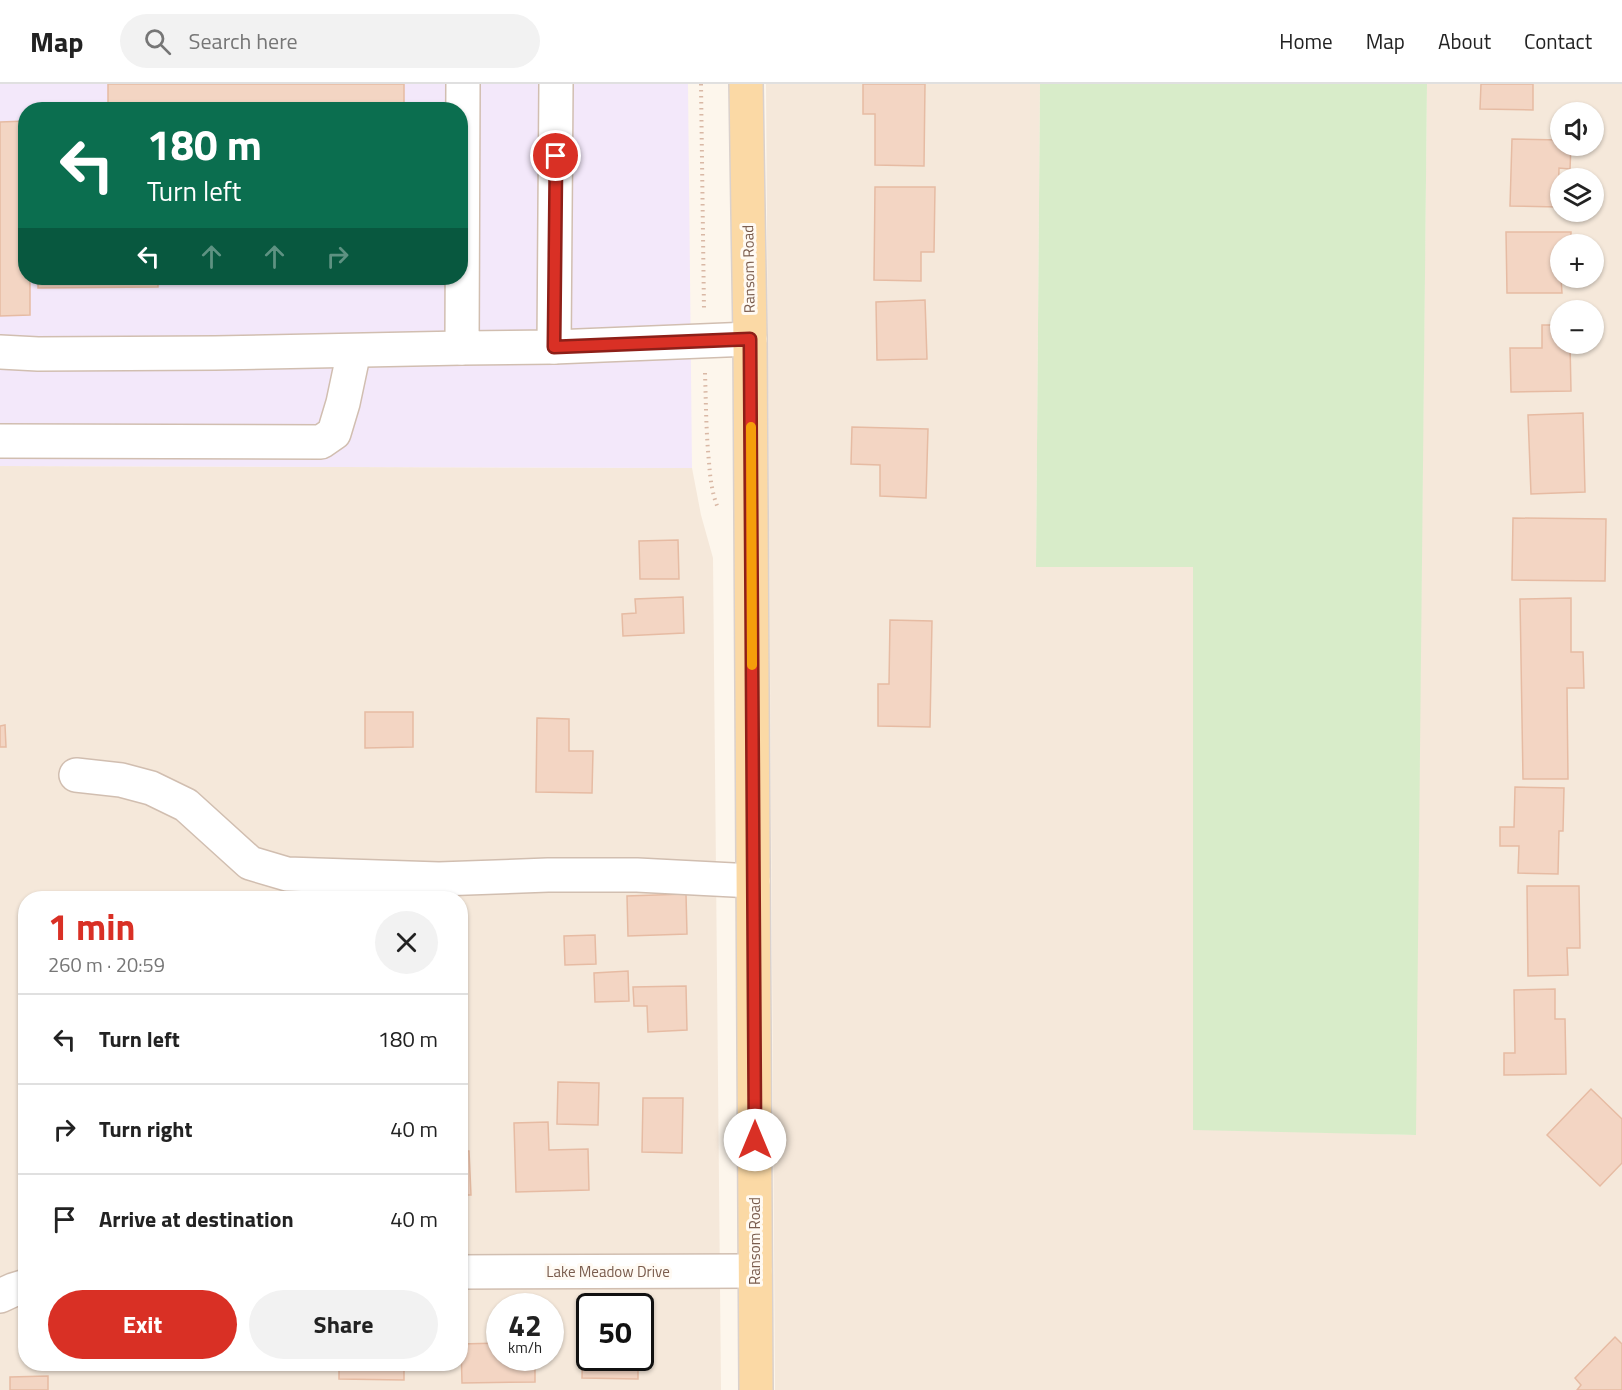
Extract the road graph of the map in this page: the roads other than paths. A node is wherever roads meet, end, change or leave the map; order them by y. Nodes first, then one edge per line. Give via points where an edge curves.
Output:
1 (463, 84) edge
2 (556, 84) edge
3 (746, 84) edge
4 (463, 102) edge
5 (462, 285) edge
6 (750, 339) junction
7 (554, 347) junction
8 (462, 348) junction
9 (354, 351) junction
10 (0, 352) edge
11 (0, 441) edge
12 (76, 775) dead end
13 (753, 881) junction
14 (755, 1271) junction
15 (468, 1272) edge
16 (18, 1288) edge
17 (0, 1296) edge
18 (756, 1390) edge

1 - 4 street
2 - 7 street
3 - 6 main road, Ransom Road
5 - 8 street
6 - 7 street
6 - 13 main road, Ransom Road
7 - 8 street
8 - 9 street
9 - 10 street
9 - 11 street via 334,433 321,442
12 - 13 street via 151,788 186,805 250,863 287,874 439,879 637,875
13 - 14 main road, Ransom Road
14 - 15 street, Lake Meadow Drive
14 - 18 main road, Ransom Road
16 - 17 street

